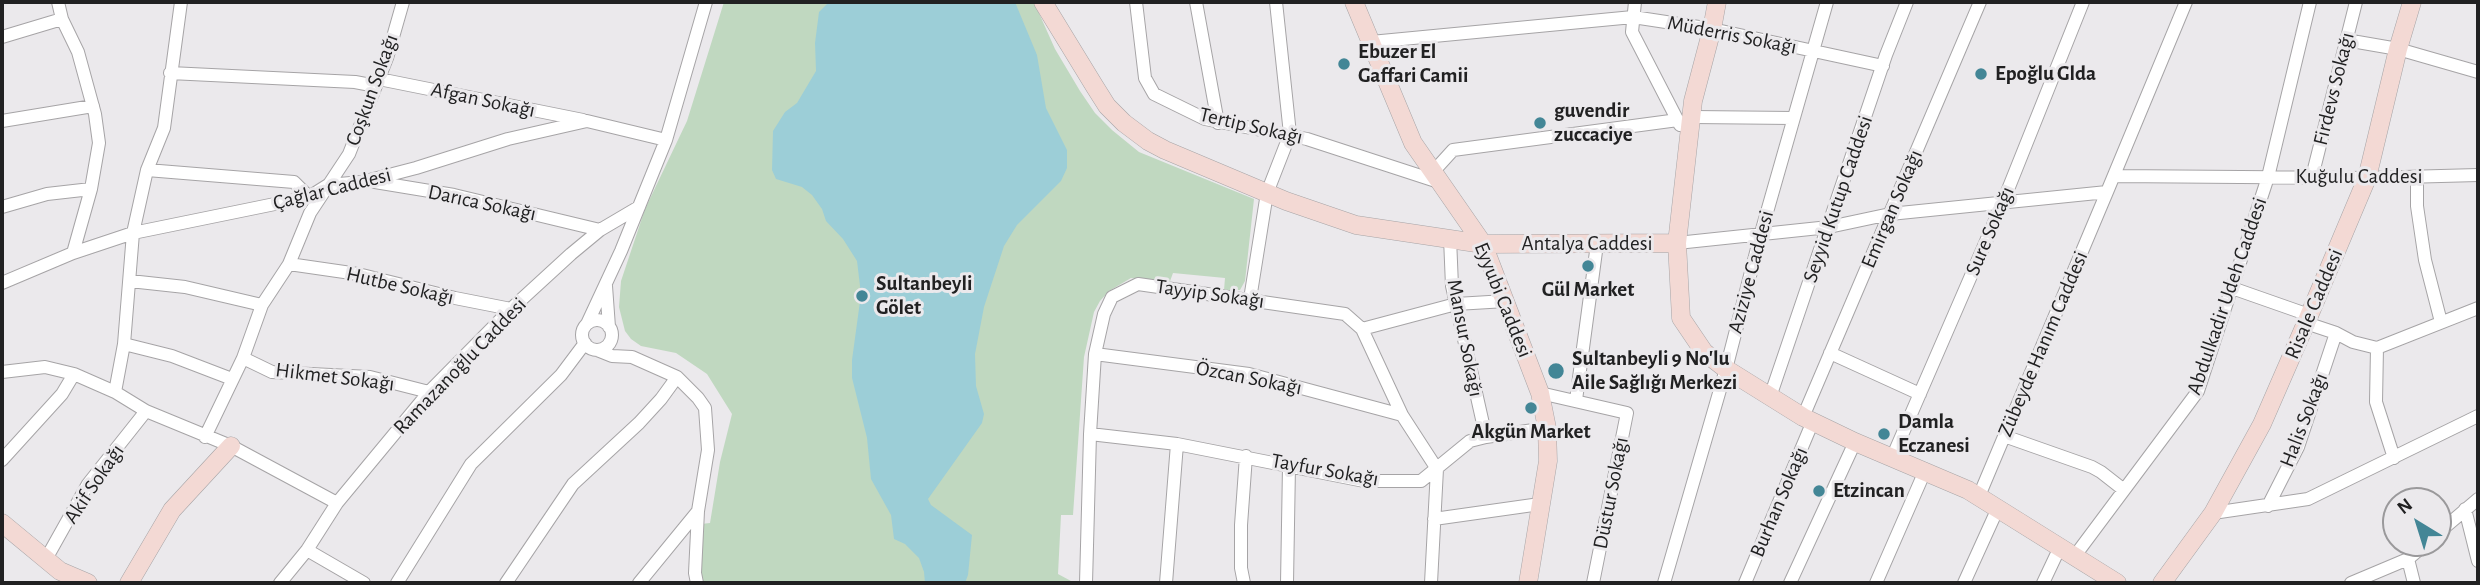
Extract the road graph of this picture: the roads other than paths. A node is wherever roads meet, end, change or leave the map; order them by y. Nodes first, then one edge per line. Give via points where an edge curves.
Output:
1 (58, 2) edge
2 (181, 2) edge
3 (403, 2) edge
4 (706, 2) edge
5 (1043, 2) edge
6 (1056, 2) edge
7 (1136, 2) edge
8 (1196, 2) edge
9 (1276, 2) edge
10 (1354, 2) edge
11 (1635, 2) edge
12 (1717, 2) edge
13 (1827, 2) edge
14 (1907, 2) edge
15 (1980, 2) edge
16 (2083, 2) edge
17 (2186, 2) edge
18 (2310, 2) edge
19 (2356, 2) edge
20 (2412, 2) edge
21 (1633, 18) junction
22 (62, 19) junction
23 (1712, 30) junction
24 (1063, 33) junction
25 (2, 37) edge
26 (2346, 40) junction
27 (1371, 42) junction
28 (2398, 49) junction
29 (1812, 51) junction
30 (1882, 66) junction
31 (2478, 72) edge
32 (170, 73) junction
33 (377, 82) junction
34 (93, 106) junction
35 (1793, 118) junction
36 (1685, 119) junction
37 (2, 121) edge
38 (587, 121) junction
39 (1218, 123) junction
40 (1290, 134) junction
41 (666, 140) junction
42 (147, 170) junction
43 (2114, 176) junction
44 (2478, 176) edge
45 (1436, 177) junction
46 (2268, 177) junction
47 (2312, 177) junction
48 (2417, 177) junction
49 (2367, 178) junction
50 (362, 182) junction
51 (328, 185) junction
52 (91, 188) junction
53 (2107, 192) junction
54 (1266, 194) junction
55 (309, 197) junction
56 (2003, 202) junction
57 (2, 206) edge
58 (639, 207) junction
59 (1890, 214) junction
60 (1829, 227) junction
61 (600, 230) junction
62 (134, 233) junction
63 (1761, 233) junction
64 (1450, 239) junction
65 (1677, 243) junction
66 (1483, 244) junction
67 (1597, 244) junction
68 (73, 253) junction
69 (289, 264) junction
70 (130, 281) junction
71 (2, 283) edge
72 (606, 286) junction
73 (2232, 288) junction
74 (1250, 299) junction
75 (1506, 301) junction
76 (1456, 304) junction
77 (262, 305) junction
78 (2478, 308) edge
79 (511, 309) junction
80 (2308, 319) junction
81 (2441, 323) junction
82 (587, 324) junction
83 (1362, 329) junction
84 (610, 332) junction
85 (2336, 333) junction
86 (124, 344) junction
87 (591, 346) junction
88 (2377, 348) junction
89 (1830, 353) junction
90 (1095, 354) junction
91 (632, 357) junction
92 (243, 358) junction
93 (1726, 369) junction
94 (2, 372) edge
95 (74, 374) junction
96 (677, 377) junction
97 (232, 379) junction
98 (429, 391) junction
99 (115, 392) junction
100 (1540, 393) junction
101 (1920, 394) junction
102 (1770, 397) junction
103 (1576, 400) junction
104 (146, 411) junction
105 (1402, 415) junction
106 (2478, 416) edge
107 (1808, 419) junction
108 (1548, 428) junction
109 (1090, 434) junction
110 (1486, 436) junction
111 (2004, 436) junction
112 (205, 437) junction
113 (1854, 442) junction
114 (1177, 444) junction
115 (231, 446) junction
116 (1246, 456) junction
117 (1892, 458) junction
118 (2394, 458) junction
119 (2, 460) edge
120 (1289, 466) junction
121 (1437, 469) junction
122 (1925, 471) junction
123 (2124, 490) junction
124 (1979, 496) junction
125 (2478, 499) edge
126 (337, 503) junction
127 (1540, 504) junction
128 (2268, 506) junction
129 (1998, 508) junction
130 (2465, 509) junction
131 (698, 511) junction
132 (2213, 513) junction
133 (1434, 519) junction
134 (2452, 521) edge
135 (2, 523) edge
136 (307, 550) junction
137 (2067, 552) junction
138 (2410, 557) edge
139 (2408, 559) junction
140 (2478, 561) edge
141 (58, 571) edge
142 (88, 583) edge
143 (129, 583) edge
144 (281, 583) edge
145 (364, 583) edge
146 (397, 583) edge
147 (506, 583) edge
148 (639, 583) edge
149 (696, 583) edge
150 (1086, 583) edge
151 (1166, 583) edge
152 (1244, 583) edge
153 (1287, 583) edge
154 (1431, 583) edge
155 (1528, 583) edge
156 (1593, 583) edge
157 (1664, 583) edge
158 (1745, 583) edge
159 (1790, 583) edge
160 (1876, 583) edge
161 (1964, 583) edge
162 (2043, 583) edge
163 (2117, 583) edge
164 (2162, 583) edge
165 (2351, 583) edge
166 (2414, 583) edge

1 - 22 street
2 - 32 street
3 - 33 street, Coşkun Sokağı
4 - 41 street
5 - 24 street, Antalya Caddesi
6 - 24 street
7 - 39 street, Tertip Sokağı via 1145,78 1154,94
8 - 39 street
9 - 40 street
10 - 27 street, Eyyubi Caddesi
11 - 21 street
12 - 23 street
13 - 29 street, Aziziye Caddesi
14 - 30 street, Seyyid Kutup Caddesi
15 - 59 street, Emirgan Sokağı
16 - 56 street, Sure Sokağı
17 - 43 street, Zübeyde Hanım Caddesi
18 - 46 street, Abdulkadir Udeh Caddesi
19 - 26 street, Firdevs Sokağı
20 - 28 street, Risale Caddesi
21 - 23 street, Müderris Sokağı
21 - 27 street, Müderris Sokağı
21 - 36 street via 1632,32
22 - 25 street
22 - 34 street via 78,52
23 - 29 street, Müderris Sokağı
23 - 36 street
24 - 54 street, Antalya Caddesi via 1107,106 1124,123 1156,146
26 - 28 street
26 - 47 street, Firdevs Sokağı
27 - 45 street, Eyyubi Caddesi via 1413,143
28 - 31 street
28 - 49 street, Risale Caddesi
29 - 30 street, Müderris Sokağı
29 - 35 street, Aziziye Caddesi
30 - 60 street, Seyyid Kutup Caddesi
32 - 33 street, Afgan Sokağı
32 - 42 street via 164,128
33 - 38 street, Afgan Sokağı
33 - 51 street, Coşkun Sokağı via 349,154
34 - 37 street
34 - 52 street via 99,143
35 - 36 street
35 - 63 street, Aziziye Caddesi
36 - 45 street via 1453,150
36 - 65 street via 1689,141
38 - 41 street, Çağlar Caddesi
38 - 50 street, Çağlar Caddesi
39 - 40 street, Tertip Sokağı
40 - 45 street, Tertip Sokağı
40 - 54 street
41 - 58 street
42 - 55 street via 294,182
42 - 62 street
43 - 46 street, Kuğulu Caddesi
43 - 53 street, Zübeyde Hanım Caddesi
44 - 48 street, Kuğulu Caddesi
45 - 66 street, Eyyubi Caddesi
46 - 47 street, Kuğulu Caddesi
46 - 73 street, Abdulkadir Udeh Caddesi
47 - 49 street, Kuğulu Caddesi
48 - 49 street, Kuğulu Caddesi
48 - 81 street via 2424,260
49 - 80 street, Risale Caddesi
50 - 51 street, Çağlar Caddesi
50 - 61 street, Darıca Sokağı via 454,195
51 - 55 street, Çağlar Caddesi
51 - 69 street, Coşkun Sokağı via 310,213
52 - 57 street
52 - 68 street
53 - 56 street
53 - 111 street, Zübeyde Hanım Caddesi
54 - 64 street, Antalya Caddesi via 1356,225
54 - 74 street
55 - 62 street, Çağlar Caddesi
56 - 59 street
56 - 101 street, Sure Sokağı
58 - 61 street, Ramazanoğlu Caddesi
58 - 72 street
59 - 60 street
59 - 89 street, Emirgan Sokağı
60 - 63 street
60 - 102 street, Seyyid Kutup Caddesi
61 - 79 street, Ramazanoğlu Caddesi
62 - 68 street, Çağlar Caddesi
62 - 70 street
63 - 65 street
63 - 93 street, Aziziye Caddesi
64 - 66 street, Antalya Caddesi
64 - 76 street, Mansur Sokağı
65 - 67 street, Antalya Caddesi
65 - 93 street, Antalya Caddesi via 1681,318 1704,352
66 - 67 street, Antalya Caddesi
66 - 75 street, Eyyubi Caddesi
67 - 103 street
68 - 71 street, Çağlar Caddesi
69 - 77 street, Coşkun Sokağı
69 - 79 street, Hutbe Sokağı via 358,274
70 - 77 street via 185,287
70 - 86 street
72 - 82 street
72 - 84 street
73 - 80 street
73 - 123 street, Abdulkadir Udeh Caddesi via 2198,391
74 - 83 street, Tayyip Sokağı via 1345,314
74 - 90 street, Tayyip Sokağı via 1138,284 1112,297
75 - 76 street
75 - 100 street, Eyyubi Caddesi
76 - 83 street
76 - 110 street, Mansur Sokağı
77 - 92 street, Coşkun Sokağı
78 - 81 street
79 - 98 street, Ramazanoğlu Caddesi
80 - 85 street
80 - 132 street, Risale Caddesi via 2262,424
81 - 88 street
82 - 84 street via 601,321
82 - 87 street via 583,332
83 - 105 street
84 - 87 street via 605,348
84 - 91 street
85 - 88 street
85 - 128 street, Halis Sokağı via 2298,447
86 - 97 street
86 - 99 street
87 - 91 street via 612,356
87 - 146 street via 471,464
88 - 118 street via 2376,402
89 - 101 street
89 - 107 street, Emirgan Sokağı
90 - 105 street, Özcan Sokağı via 1249,374
90 - 109 street, Tayyip Sokağı
91 - 96 street
92 - 97 street, Coşkun Sokağı
92 - 98 street, Hikmet Sokağı via 272,372 370,377
93 - 102 street, Antalya Caddesi
93 - 157 street, Aziziye Caddesi
94 - 95 street via 45,367
95 - 99 street
95 - 119 street via 62,394
96 - 131 street via 698,398 707,419 708,450
96 - 147 street via 639,423 573,484
97 - 112 street, Coşkun Sokağı
98 - 126 street, Ramazanoğlu Caddesi
99 - 104 street
100 - 103 street, Düstur Sokağı
100 - 108 street, Eyyubi Caddesi
101 - 117 street, Sure Sokağı
102 - 107 street, Antalya Caddesi
103 - 156 street, Düstur Sokağı via 1627,413
104 - 112 street
104 - 141 street, Akif Sokağı via 89,484
105 - 121 street
106 - 118 street
107 - 113 street, Antalya Caddesi
107 - 158 street, Burhan Sokağı
108 - 110 street, Tayfur Sokağı
108 - 127 street, Eyyubi Caddesi
109 - 114 street, Tayfur Sokağı
109 - 150 street, Tayyip Sokağı
110 - 121 street, Tayfur Sokağı via 1470,441
111 - 123 street via 2092,467
111 - 124 street, Zübeyde Hanım Caddesi
112 - 115 street
113 - 117 street, Antalya Caddesi
113 - 159 street
114 - 116 street, Tayfur Sokağı
114 - 151 street
115 - 126 street
115 - 143 street via 172,510
116 - 120 street, Tayfur Sokağı
116 - 152 street via 1241,525
117 - 122 street, Antalya Caddesi
118 - 128 street via 2308,499
120 - 121 street, Tayfur Sokağı via 1364,481 1421,481
120 - 153 street
121 - 133 street
122 - 124 street, Antalya Caddesi
122 - 160 street
123 - 137 street, Abdulkadir Udeh Caddesi
124 - 129 street, Antalya Caddesi
125 - 130 street
126 - 136 street, Ramazanoğlu Caddesi
127 - 133 street
127 - 155 street, Eyyubi Caddesi
128 - 132 street
129 - 137 street, Antalya Caddesi
129 - 161 street
130 - 134 street
130 - 140 street
131 - 148 street
131 - 149 street
132 - 164 street, Risale Caddesi
133 - 154 street
135 - 141 street
136 - 144 street, Ramazanoğlu Caddesi
136 - 145 street
137 - 162 street, Abdulkadir Udeh Caddesi
137 - 163 street, Antalya Caddesi
138 - 139 street
139 - 165 street
139 - 166 street
141 - 142 street

